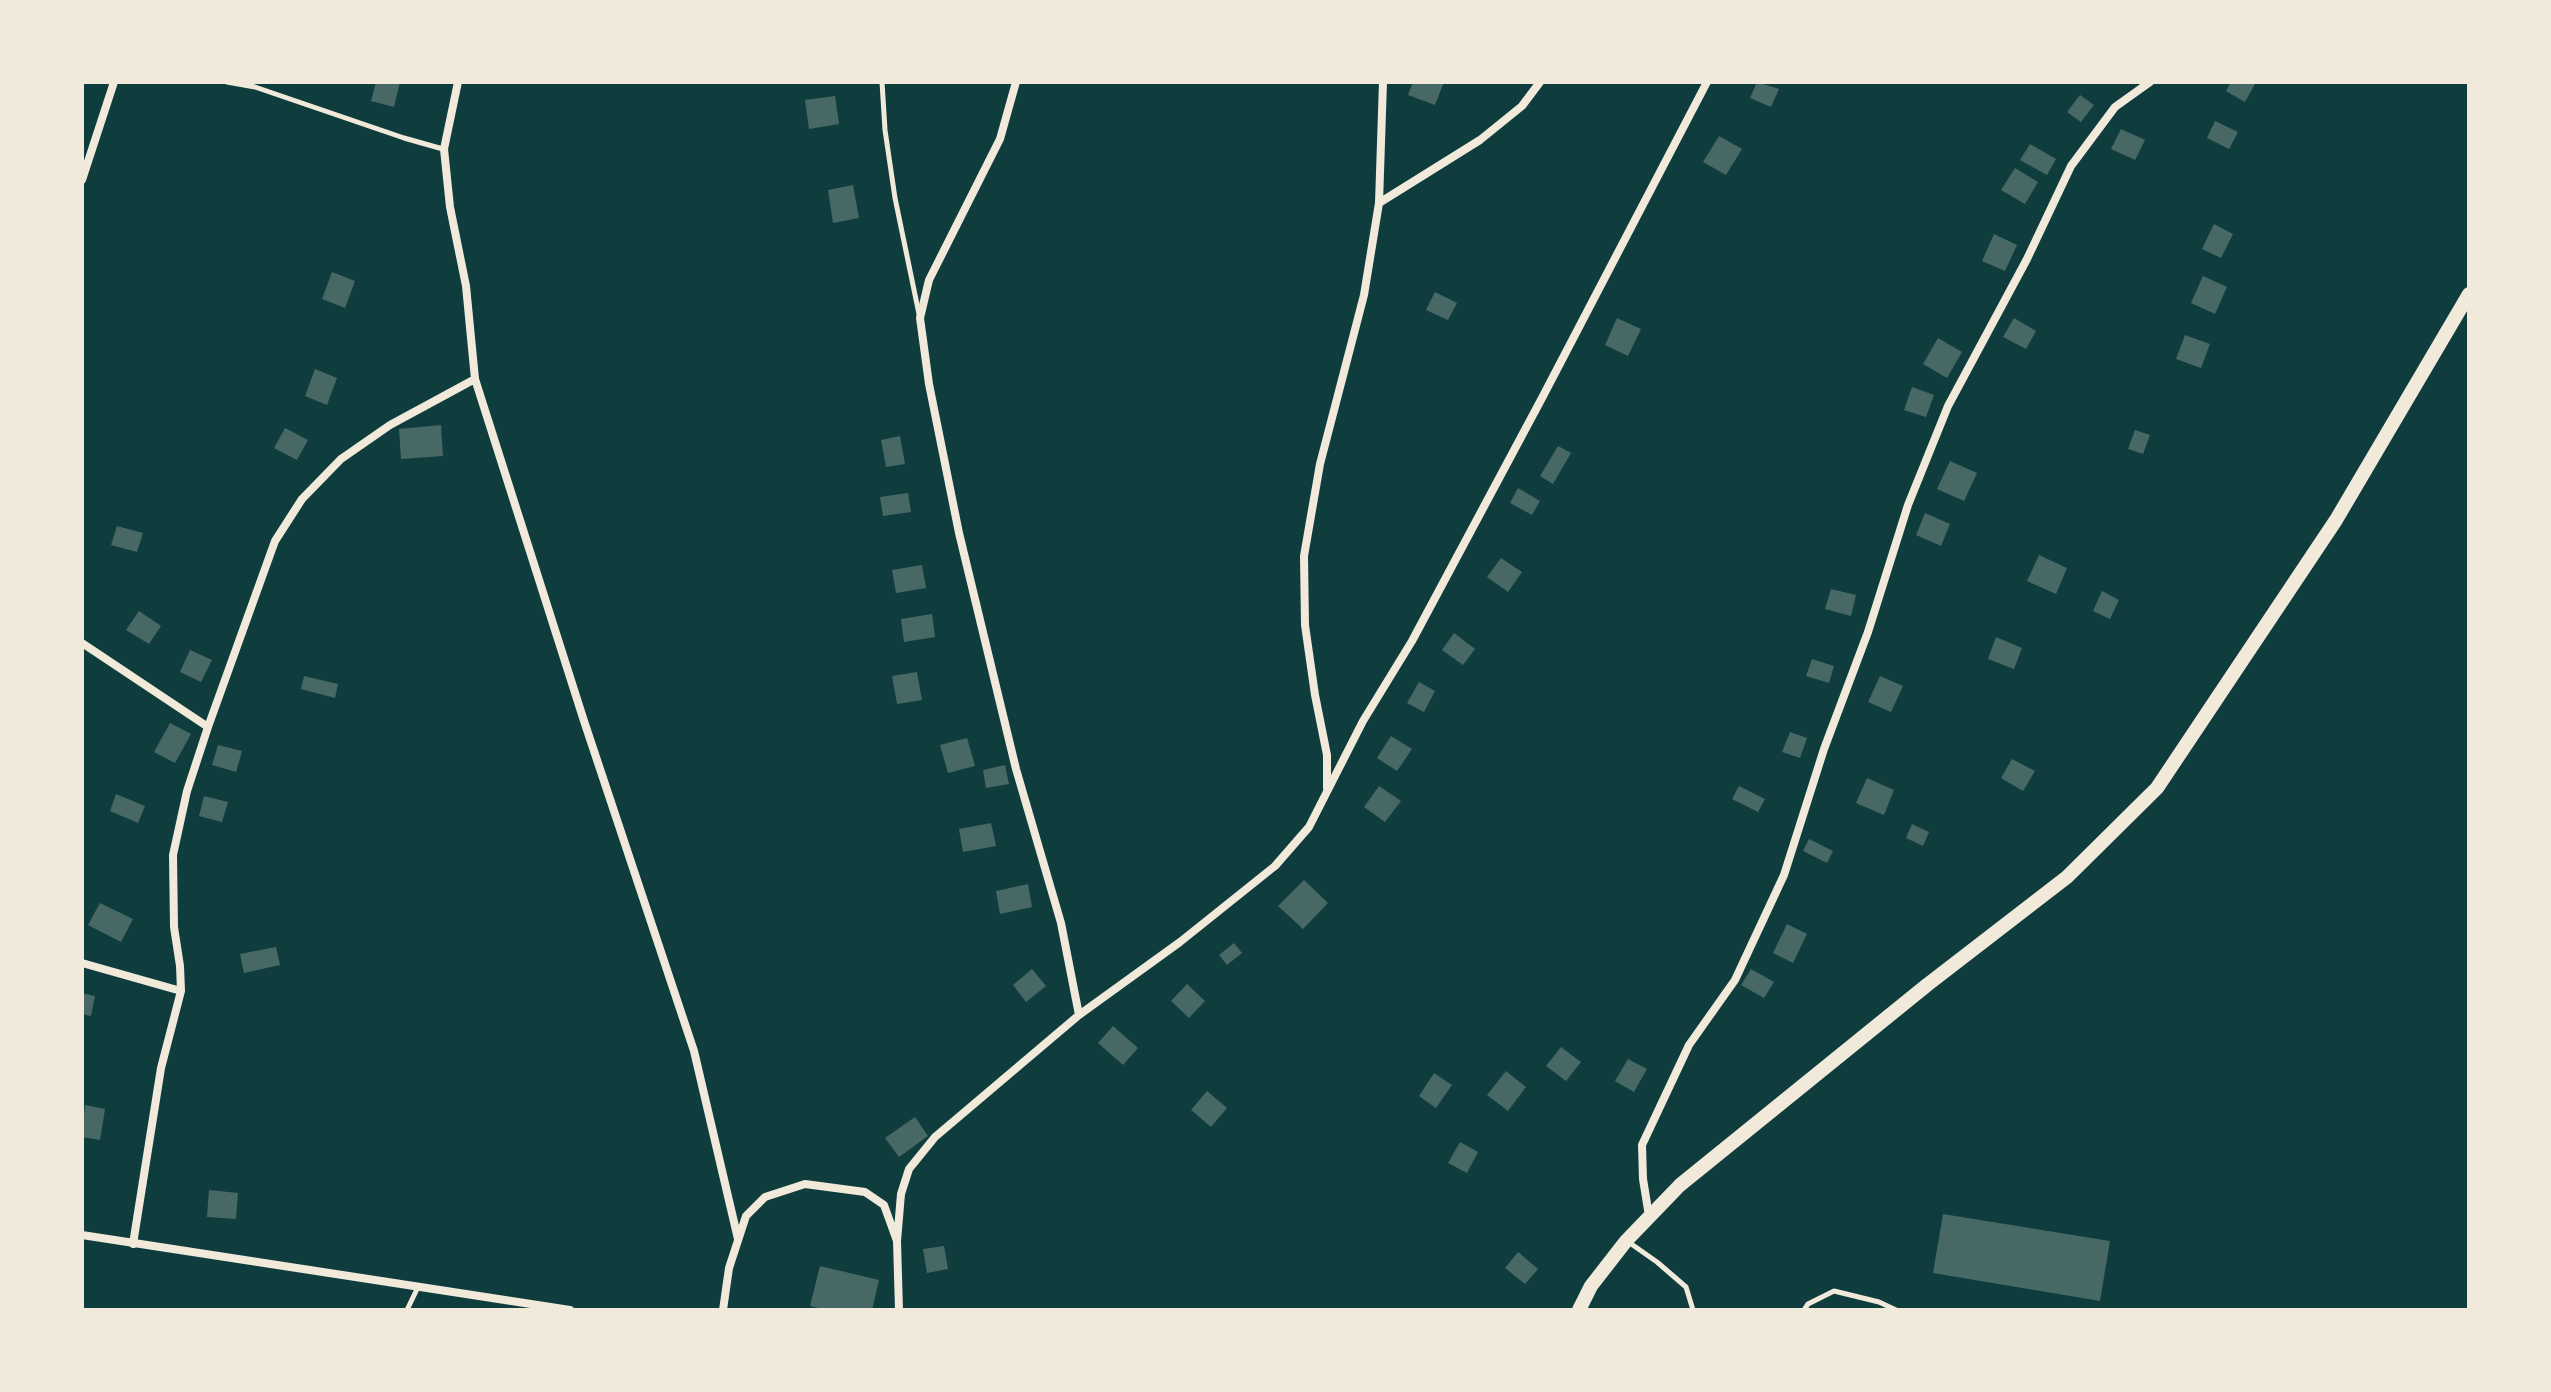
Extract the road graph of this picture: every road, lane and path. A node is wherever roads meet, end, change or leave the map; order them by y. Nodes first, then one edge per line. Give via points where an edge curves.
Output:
1 (114, 82) edge
2 (227, 82) edge
3 (458, 82) edge
4 (882, 82) edge
5 (1016, 82) edge
6 (1383, 82) edge
7 (1540, 82) edge
8 (1707, 82) edge
9 (2150, 82) edge
10 (444, 149) junction
11 (82, 180) edge
12 (1379, 203) junction
13 (2469, 294) edge
14 (920, 318) junction
15 (475, 379) junction
16 (82, 643) edge
17 (208, 727) junction
18 (1327, 793) junction
19 (82, 963) edge
20 (181, 991) junction
21 (1079, 1015) junction
22 (1649, 1216) junction
23 (82, 1235) edge
24 (738, 1239) junction
25 (897, 1241) junction
26 (1626, 1241) junction
27 (133, 1244) junction
28 (418, 1286) junction
29 (407, 1310) edge
30 (570, 1310) edge
31 (723, 1310) edge
32 (899, 1310) edge
33 (1579, 1310) edge
34 (1693, 1310) edge
35 (1804, 1310) edge
36 (1896, 1310) edge

1 - 11 street
2 - 10 lane
3 - 10 street
4 - 14 lane via 893,185
5 - 14 street via 1000,139 929,280
6 - 12 street
7 - 12 street via 1522,106 1480,140
8 - 18 street
9 - 22 street via 2115,107 2071,166 1948,406 1908,505 1784,875 1735,980 1689,1045 1642,1145
10 - 15 street
12 - 18 street via 1364,295 1320,464 1304,556 1305,625 1327,755
13 - 22 street via 2336,520 2157,788 2067,877 1755,1123
14 - 21 street via 959,533 1016,769 1061,923
15 - 17 street via 390,425 341,459 302,499 275,541
15 - 24 street via 694,1051
16 - 17 street
17 - 20 street via 173,855
18 - 21 street via 1309,827 1275,866
19 - 20 street
20 - 27 street via 161,1068
21 - 25 street via 935,1137 909,1169
22 - 26 street
23 - 27 street
24 - 25 street via 746,1216 765,1197 805,1184 865,1192 884,1205
24 - 31 street
25 - 32 street
26 - 33 street
26 - 34 lane via 1686,1287
27 - 28 street
28 - 29 lane
28 - 30 street
35 - 36 lane via 1834,1291

